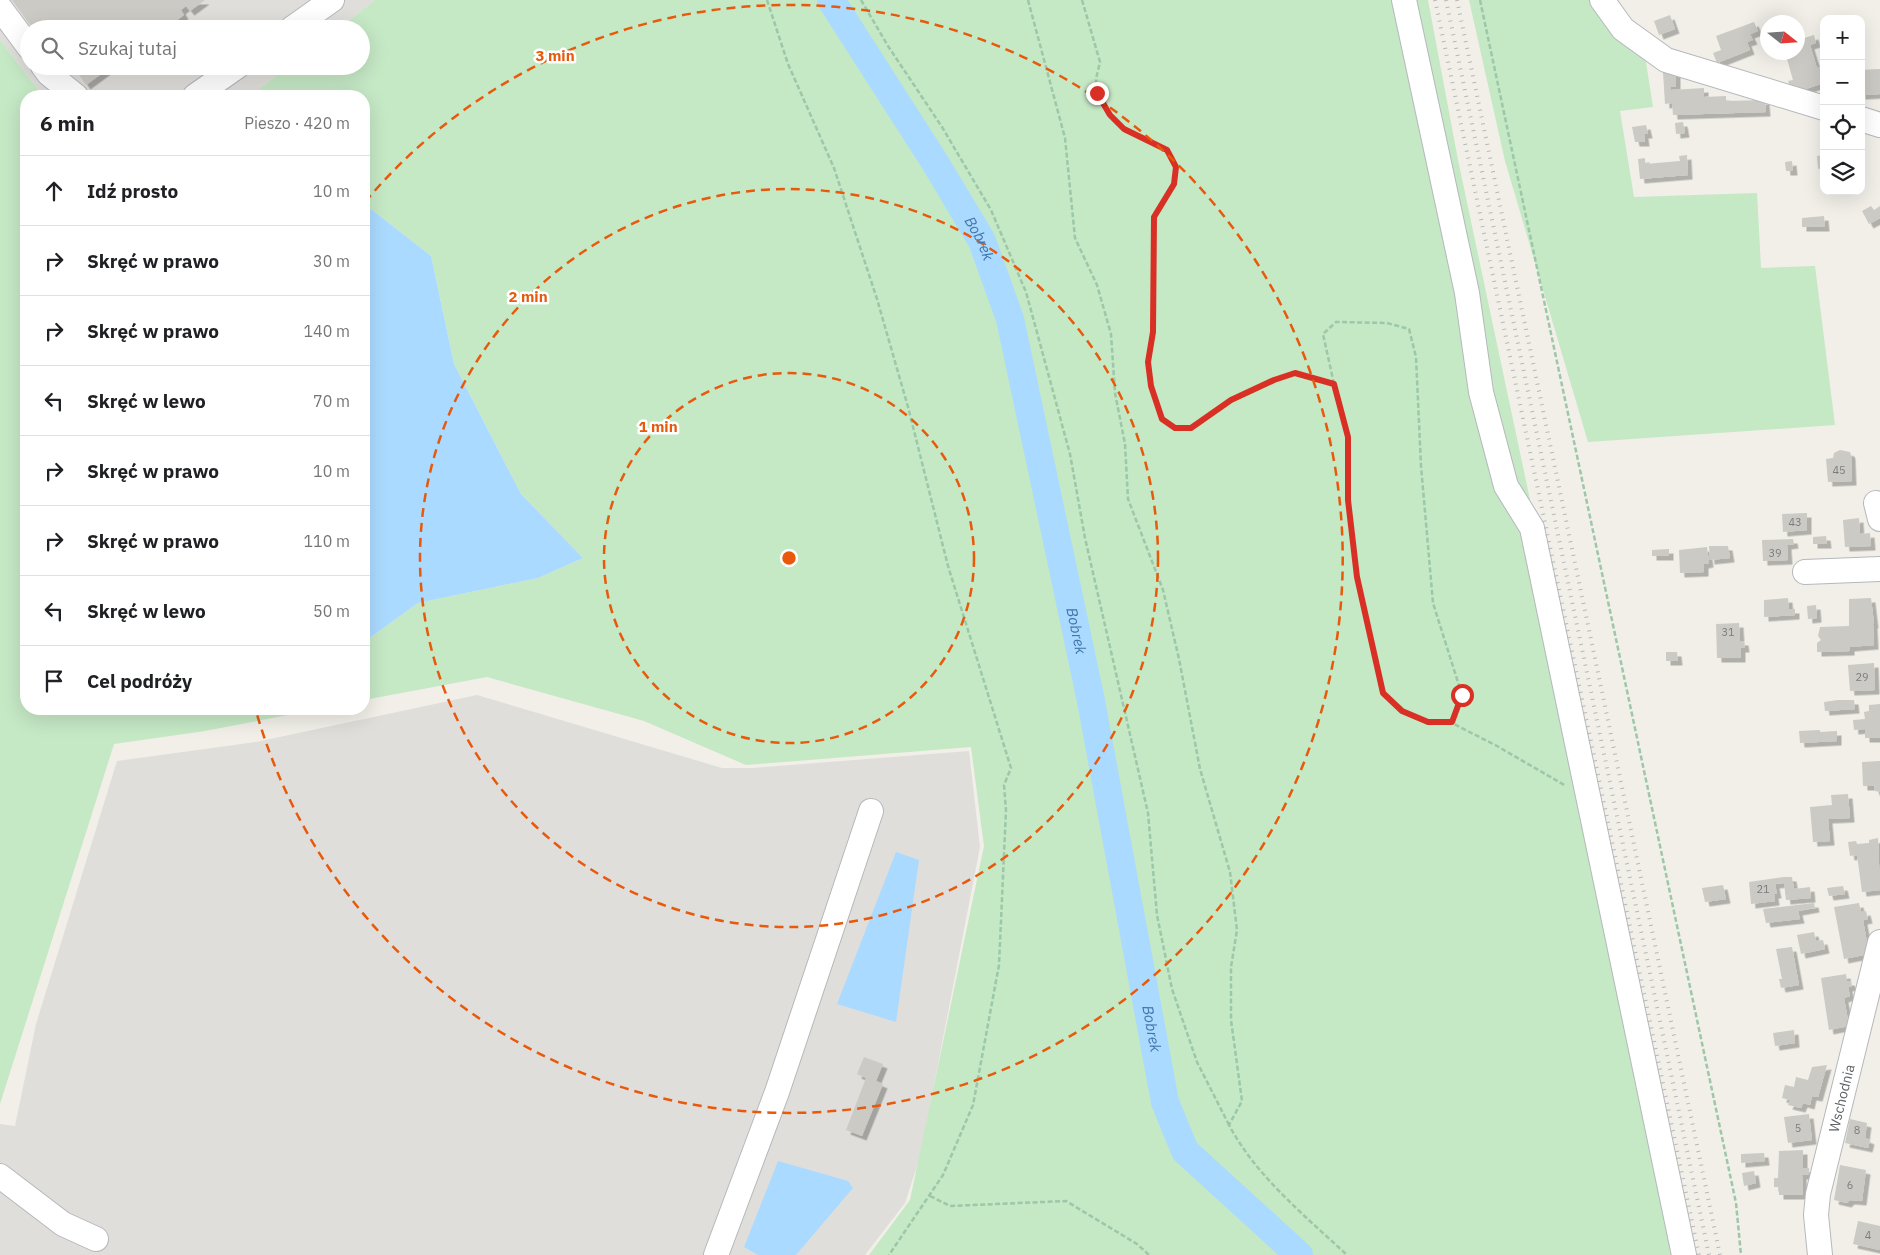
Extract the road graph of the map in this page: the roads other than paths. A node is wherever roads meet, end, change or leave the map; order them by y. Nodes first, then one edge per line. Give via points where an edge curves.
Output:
1 (332, 0) edge
2 (1404, 0) edge
3 (1602, 0) edge
4 (0, 8) edge
5 (304, 20) edge
6 (20, 35) edge
7 (50, 75) edge
8 (225, 75) edge
9 (69, 90) edge
10 (204, 90) edge
11 (1820, 107) edge
12 (1865, 120) edge
13 (1880, 125) edge
14 (1880, 569) edge
15 (1805, 572) dead end
16 (871, 811) dead end
17 (1880, 942) edge
18 (0, 1176) edge
19 (96, 1239) dead end
20 (716, 1255) edge
21 (1684, 1255) edge
22 (1820, 1255) edge

1 - 5 street
2 - 21 street via 1467,294 1481,392 1506,486 1532,528
3 - 11 street via 1623,29 1666,60
4 - 6 street
7 - 9 street
8 - 10 street
12 - 13 street
14 - 15 street
16 - 20 street via 777,1092
17 - 22 street, Wschodnia via 1818,1194 1816,1215
18 - 19 street via 63,1224

